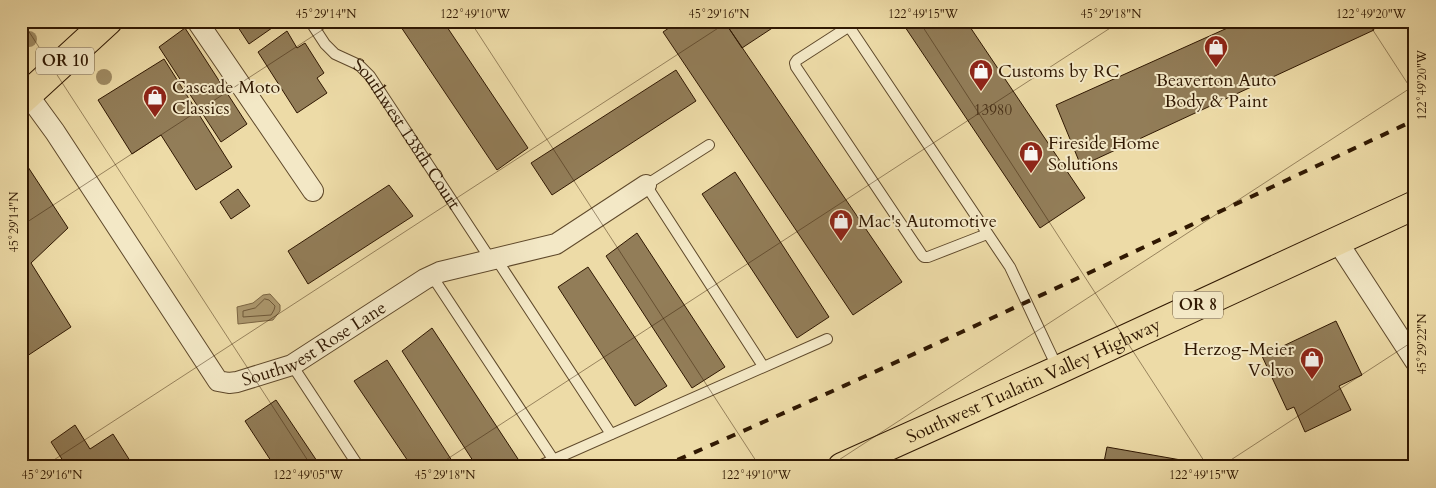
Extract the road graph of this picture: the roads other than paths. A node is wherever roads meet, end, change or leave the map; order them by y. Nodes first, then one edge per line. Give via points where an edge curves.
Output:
1 (108, 21) edge
2 (197, 21) edge
3 (310, 21) edge
4 (25, 98) edge
5 (709, 146) dead end
6 (646, 185) junction
7 (313, 191) dead end
8 (1415, 206) edge
9 (987, 234) junction
10 (1337, 241) junction
11 (494, 260) junction
12 (432, 276) junction
13 (827, 339) dead end
14 (1415, 361) edge
15 (292, 365) junction
16 (763, 366) junction
17 (1058, 370) junction
18 (611, 434) junction
19 (553, 459) junction
20 (853, 465) edge
21 (360, 467) edge
22 (537, 467) edge

1 - 4 main road, OR 10
2 - 7 street
3 - 11 lane, Southwest 138th Court via 325,44 370,76
4 - 15 street, Southwest Rose Lane via 55,132 218,381 237,382
5 - 6 lane, Southwest Rose Lane
6 - 11 street, Southwest Rose Lane via 561,242
6 - 16 lane
8 - 10 main road, Southwest Tualatin Valley Highway / OR 8
9 - 9 lane via 849,28 797,60 796,66 924,258
9 - 17 lane via 1010,267
10 - 14 street
10 - 17 main road, Southwest Tualatin Valley Highway / OR 8
11 - 12 street, Southwest Rose Lane
11 - 18 lane, Southwest 138th Court
12 - 15 street, Southwest Rose Lane
12 - 19 lane
13 - 16 lane
15 - 21 lane
16 - 18 lane
17 - 20 main road, Southwest Tualatin Valley Highway / OR 8
18 - 19 lane
19 - 22 lane

